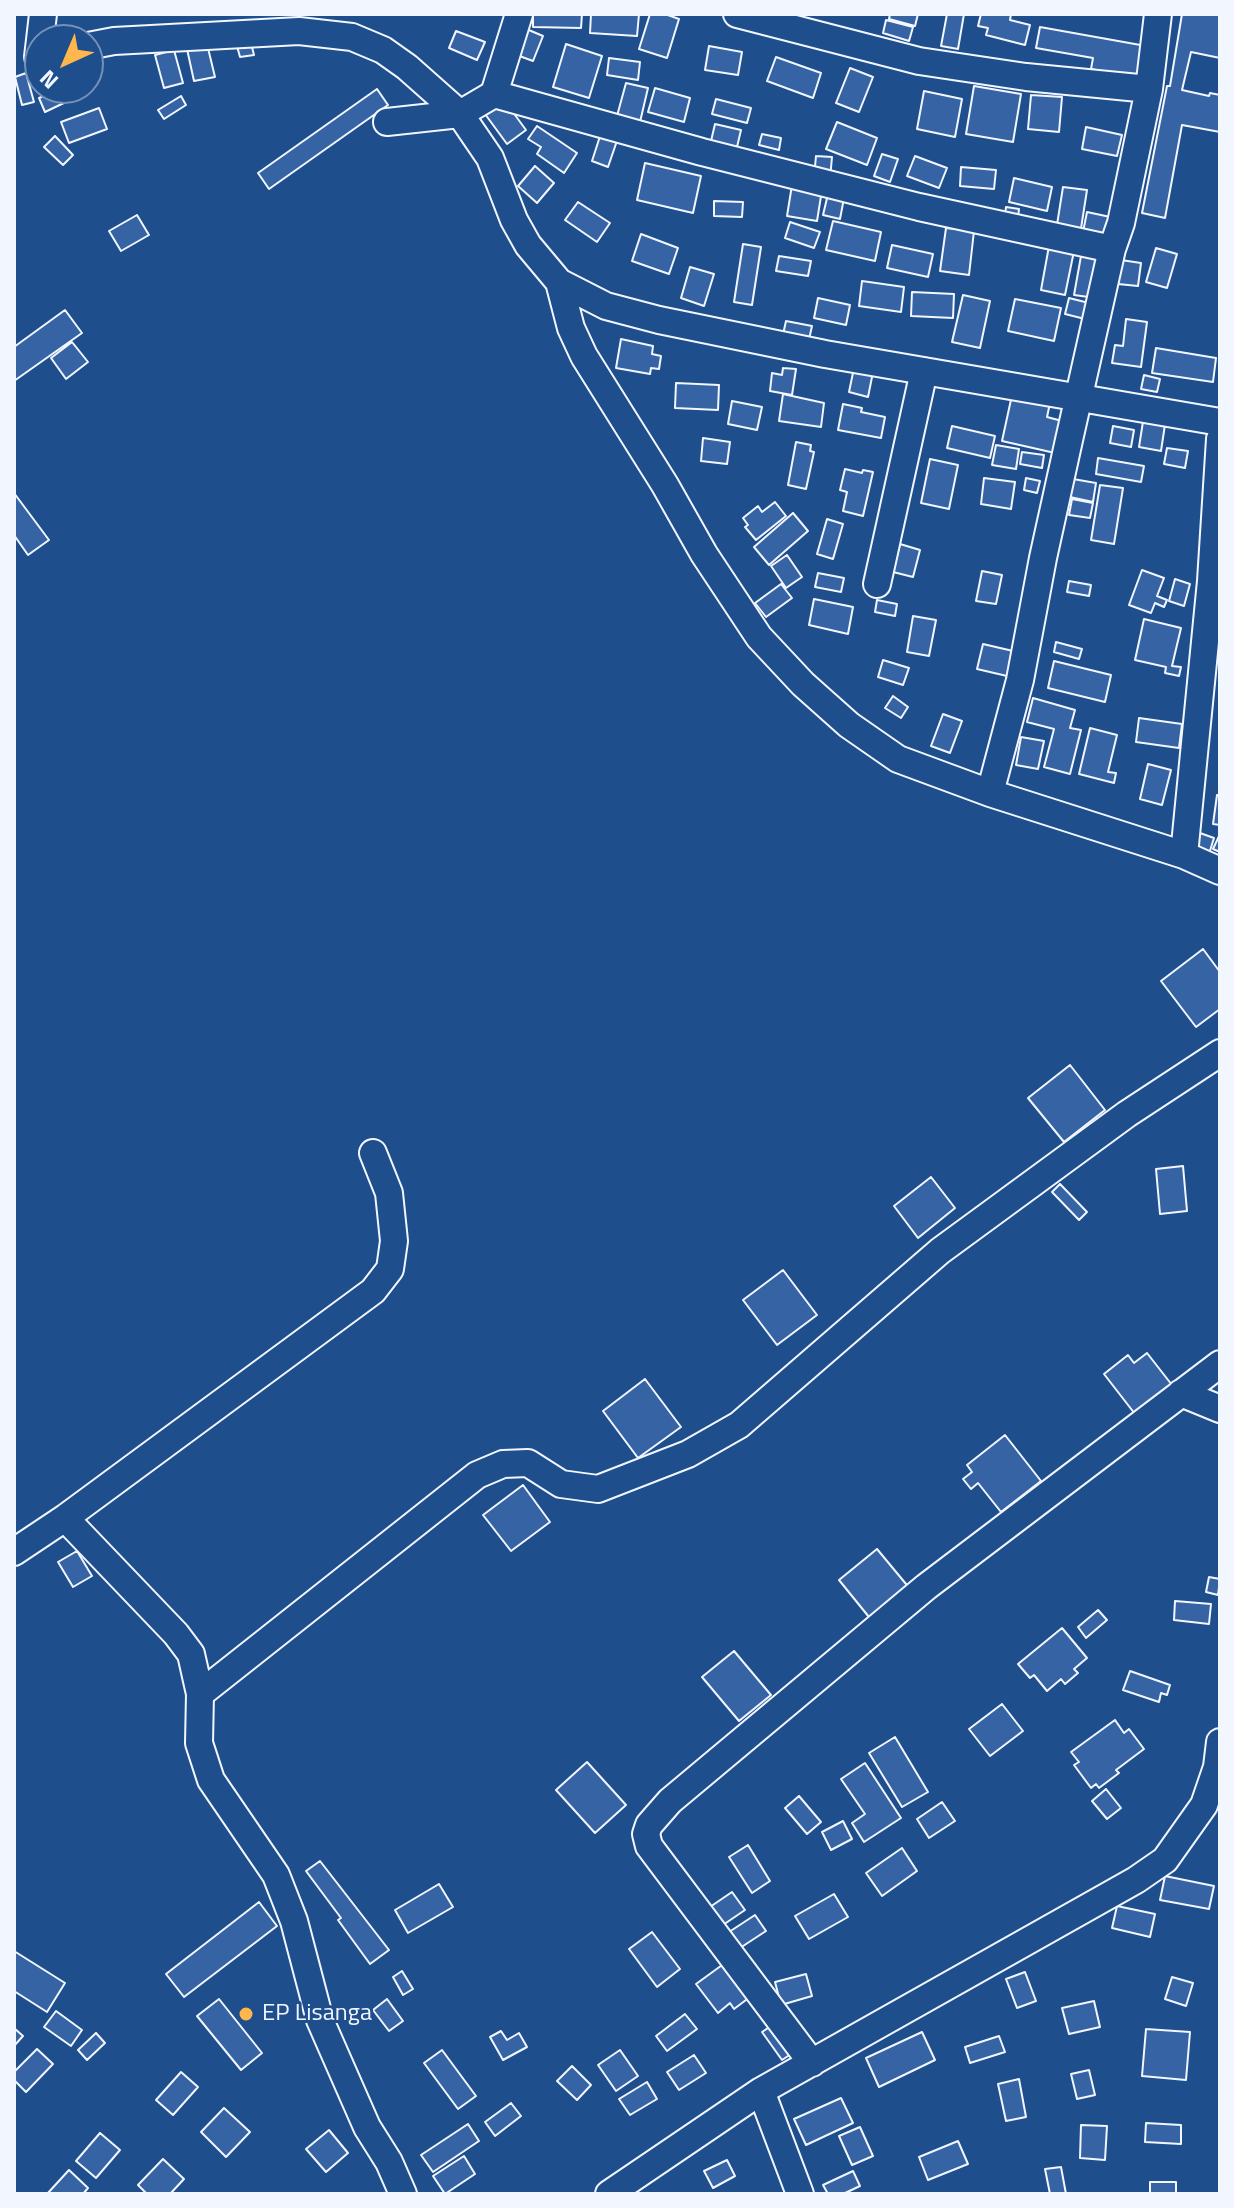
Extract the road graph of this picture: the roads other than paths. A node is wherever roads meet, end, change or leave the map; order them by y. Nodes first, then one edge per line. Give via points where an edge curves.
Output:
1 (519, 14) edge
2 (737, 14) edge
3 (1158, 14) edge
4 (104, 43) edge
5 (1149, 89) junction
6 (494, 94) junction
7 (460, 114) junction
8 (387, 122) dead end
9 (1112, 249) junction
10 (559, 282) junction
11 (924, 371) junction
12 (1078, 399) junction
13 (1220, 422) edge
14 (1220, 439) edge
15 (877, 584) dead end
16 (990, 793) junction
17 (1184, 855) junction
18 (1220, 871) edge
19 (1220, 1053) edge
20 (373, 1153) dead end
21 (1220, 1364) edge
22 (1181, 1393) junction
23 (1220, 1409) edge
24 (65, 1518) junction
25 (14, 1552) edge
26 (200, 1694) junction
27 (1220, 1742) edge
28 (812, 2063) junction
29 (761, 2091) junction
30 (403, 2194) edge
31 (609, 2194) edge
32 (800, 2194) edge

1 - 6 street
2 - 5 street via 919,61
3 - 5 street
4 - 7 street via 299,31 352,37 407,67
5 - 9 street
6 - 7 street
6 - 9 street via 919,207
7 - 8 street
7 - 10 street via 490,158 528,245
9 - 12 street
10 - 11 street via 606,306 659,320
10 - 16 street via 584,356 759,637 849,725 898,759
11 - 12 street
11 - 15 street
12 - 13 street
12 - 16 street via 1020,680
14 - 17 street
16 - 17 street
17 - 18 street
19 - 26 street via 940,1251 739,1425 688,1454 598,1489 561,1484 528,1463 503,1464 477,1475
20 - 24 street via 389,1193 394,1241 390,1269 373,1291
21 - 22 street
22 - 23 street
22 - 28 street via 926,1587 670,1801 649,1825 649,1846
24 - 25 street
24 - 26 street via 176,1634 191,1654
26 - 30 street via 199,1743 211,1780 276,1875 320,2020
27 - 28 street via 1204,1805 1165,1860
28 - 29 street
29 - 31 street
29 - 32 street

